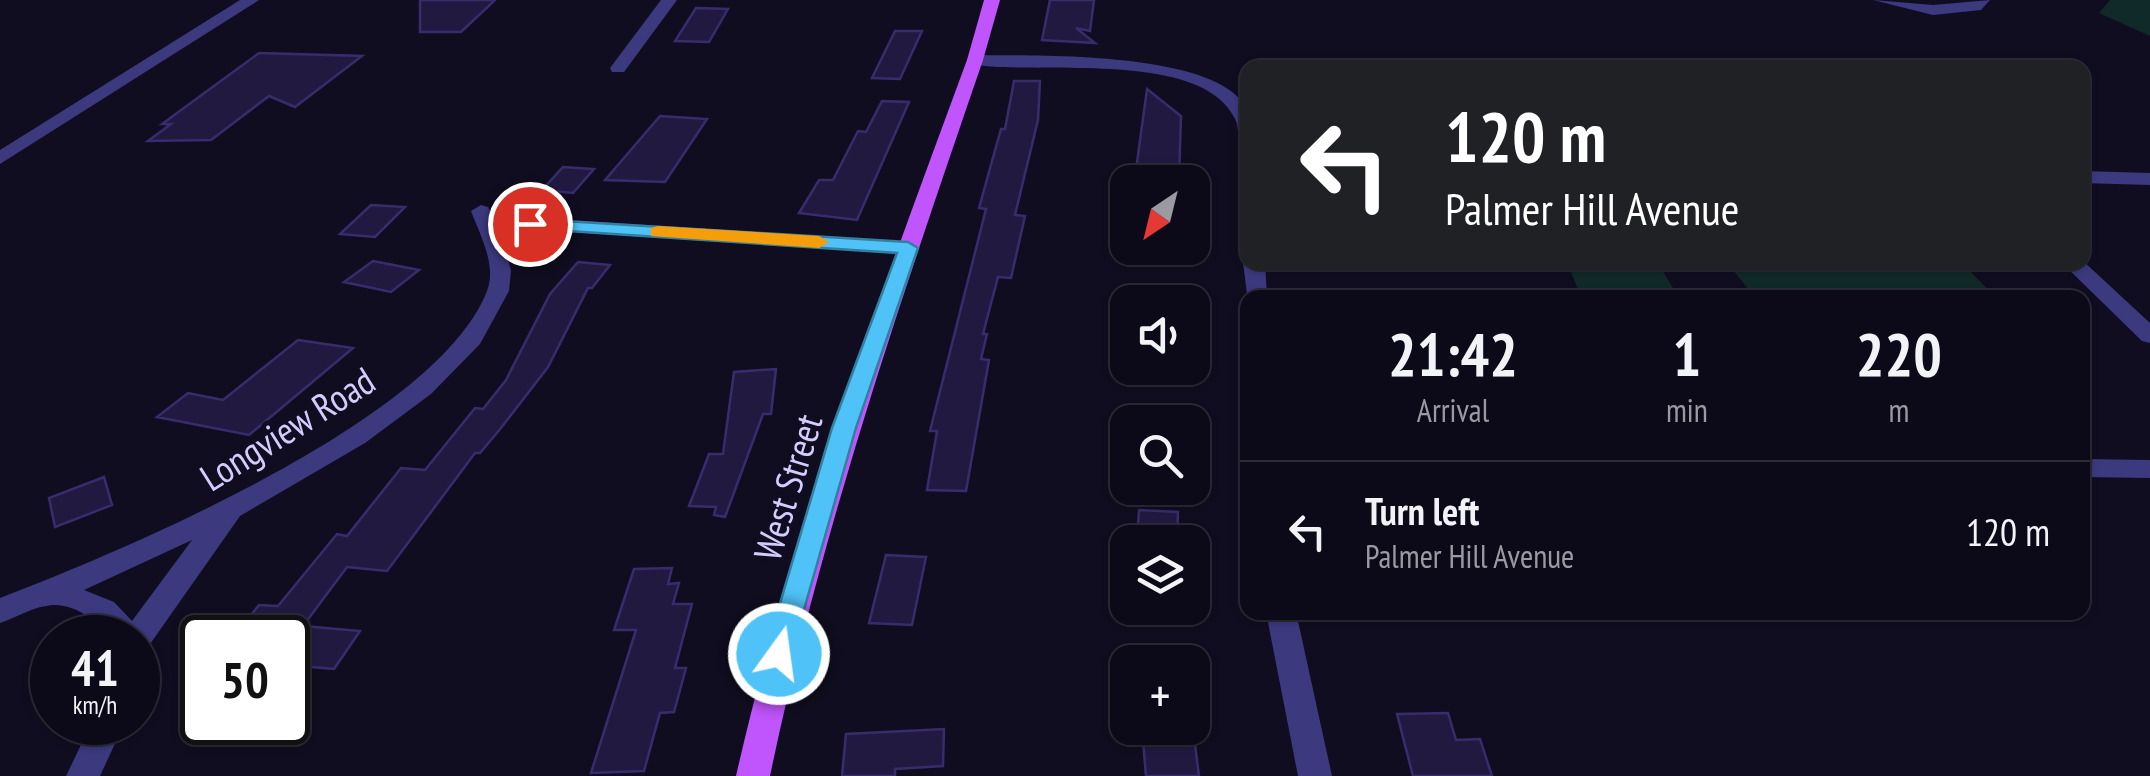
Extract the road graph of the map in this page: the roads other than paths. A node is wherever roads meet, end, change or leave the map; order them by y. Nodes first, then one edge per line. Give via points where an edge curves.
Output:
1 (252, 0) edge
2 (669, 0) edge
3 (992, 0) edge
4 (1881, 0) edge
5 (1982, 0) edge
6 (975, 60) junction
7 (618, 68) dead end
8 (1240, 112) edge
9 (0, 158) edge
10 (2090, 177) edge
11 (2150, 179) edge
12 (908, 248) junction
13 (2080, 270) edge
14 (2150, 336) edge
15 (2090, 468) edge
16 (2150, 469) edge
17 (229, 511) junction
18 (48, 594) junction
19 (0, 611) edge
20 (108, 615) edge
21 (154, 615) edge
22 (1283, 620) edge
23 (98, 745) edge
24 (83, 776) edge
25 (753, 776) edge
26 (1315, 776) edge

1 - 9 street
2 - 7 street
3 - 6 main road, West Street
4 - 5 street via 1954,11
6 - 8 street via 1116,64 1182,75 1217,90
6 - 12 main road, West Street
10 - 11 street
12 - 17 street, Longview Road via 484,221 499,256 499,288 466,344 386,413
12 - 25 main road, West Street via 796,584
13 - 14 street
15 - 16 street
17 - 18 street, Longview Road
17 - 21 street
18 - 19 street, Longview Road
18 - 20 street via 80,599
22 - 26 street
23 - 24 street

